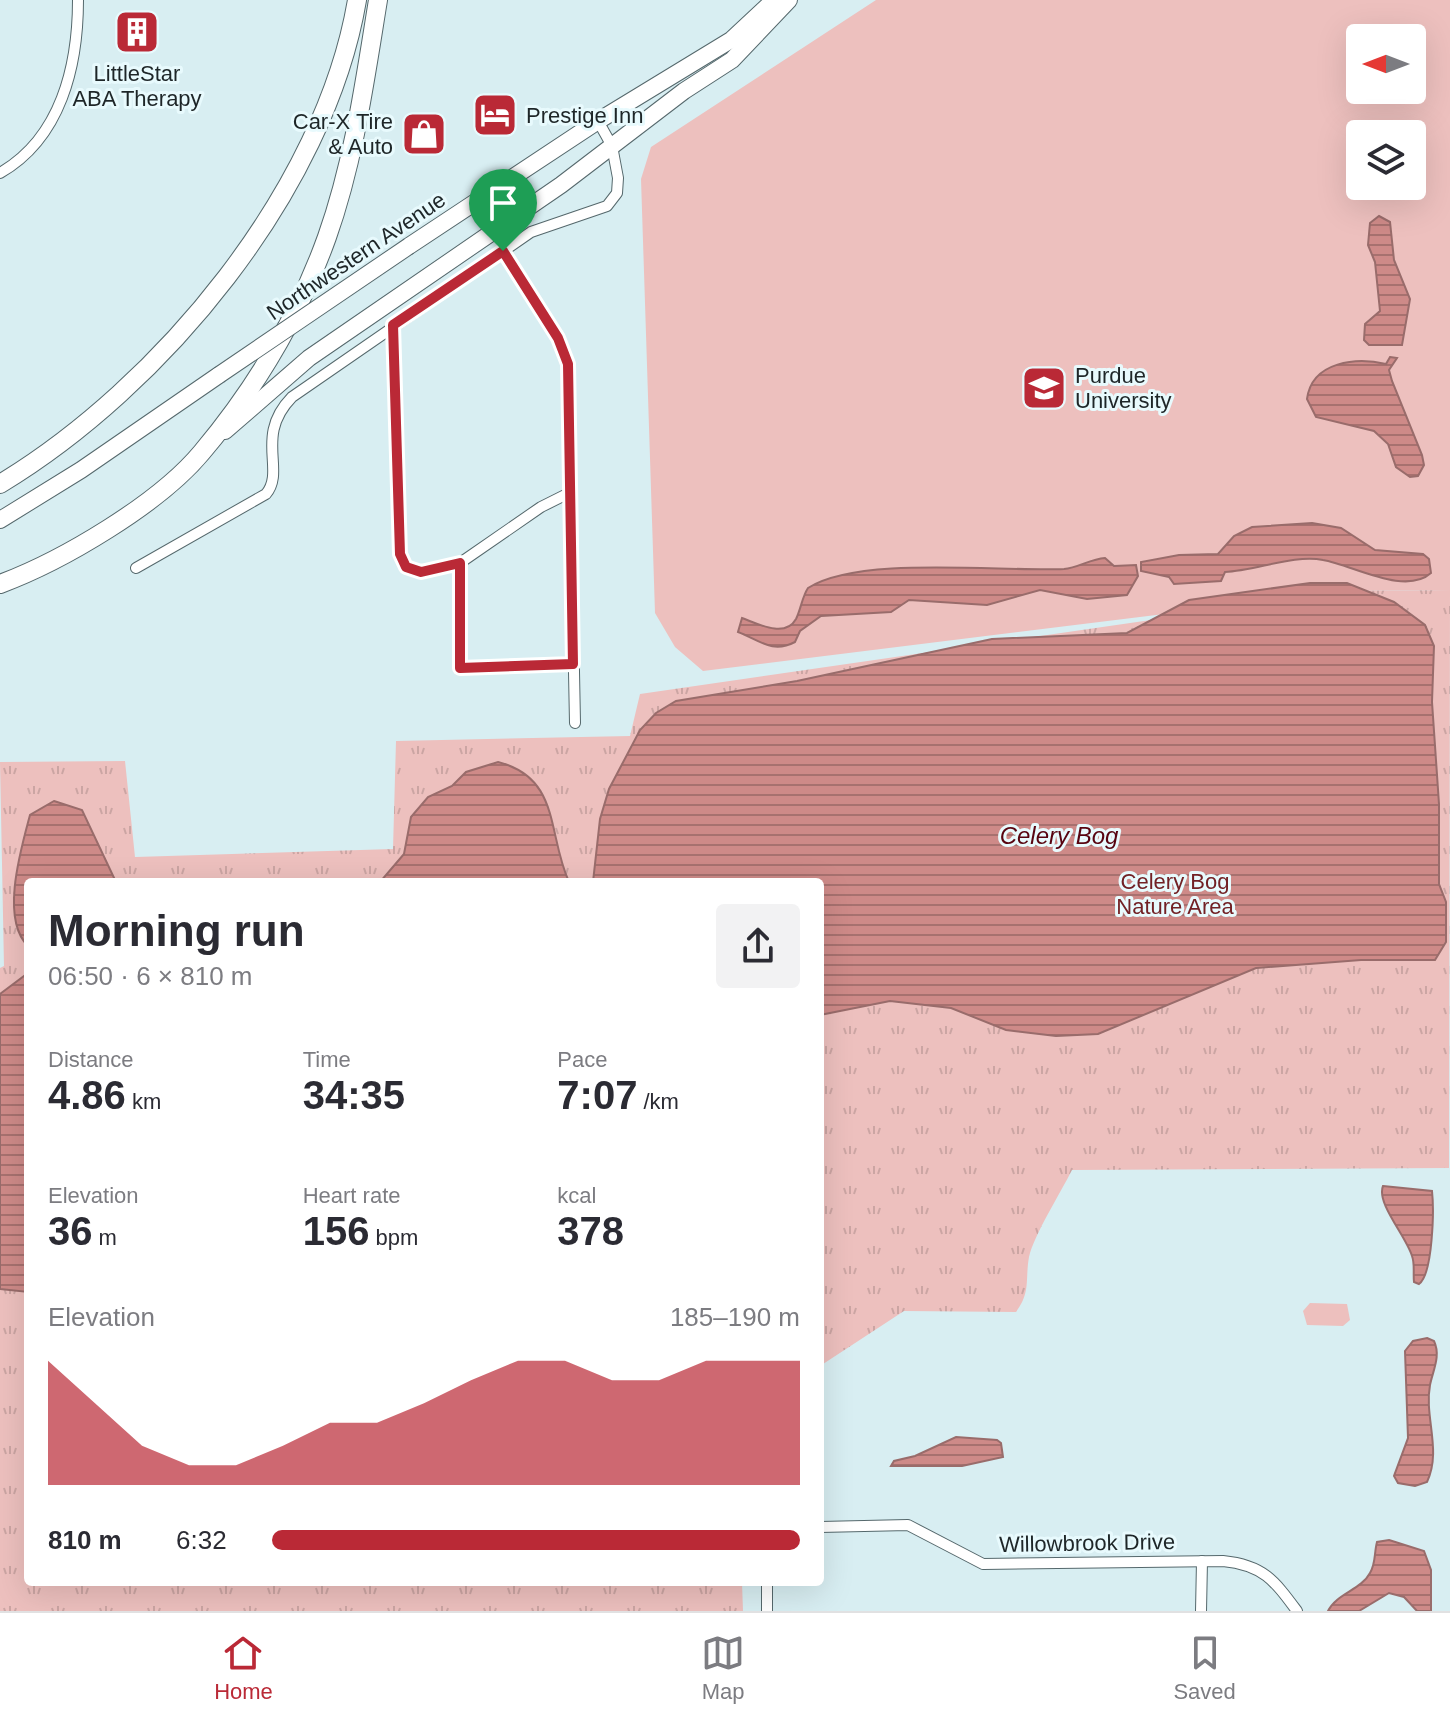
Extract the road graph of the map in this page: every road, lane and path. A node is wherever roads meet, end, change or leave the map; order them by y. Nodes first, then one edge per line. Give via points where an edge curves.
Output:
1 (78, 0) edge
2 (357, 0) edge
3 (378, 0) edge
4 (774, 0) edge
5 (789, 0) edge
6 (598, 121) junction
7 (612, 146) junction
8 (0, 173) edge
9 (503, 251) junction
10 (393, 325) junction
11 (201, 454) junction
12 (0, 484) edge
13 (571, 492) junction
14 (0, 520) edge
15 (460, 563) junction
16 (136, 568) dead end
17 (0, 584) edge
18 (573, 664) junction
19 (575, 723) dead end
20 (824, 1527) edge
21 (1202, 1561) junction
22 (767, 1586) edge
23 (767, 1611) edge
24 (1201, 1611) edge
25 (1297, 1611) edge

1 - 8 street via 75,54 63,95 30,151
2 - 12 highway via 342,56 298,163 217,291 128,389
3 - 11 highway via 361,106 327,236 275,348
4 - 6 main road, Northwestern Avenue via 731,40
5 - 7 main road via 732,60
6 - 7 street
6 - 14 main road, Northwestern Avenue, bridge
7 - 9 street via 619,187 607,206 539,228
7 - 11 main road via 309,358
9 - 10 street
9 - 13 street via 558,338 568,364
10 - 15 street via 402,562 421,572
10 - 16 street via 282,408 271,432 273,476 266,494
11 - 17 highway via 99,535
13 - 15 street
13 - 18 street
15 - 18 street via 460,668
18 - 19 street
20 - 21 street, Willowbrook Drive via 908,1525 983,1564
21 - 24 street
21 - 25 street, Willowbrook Drive via 1261,1570
22 - 23 street

